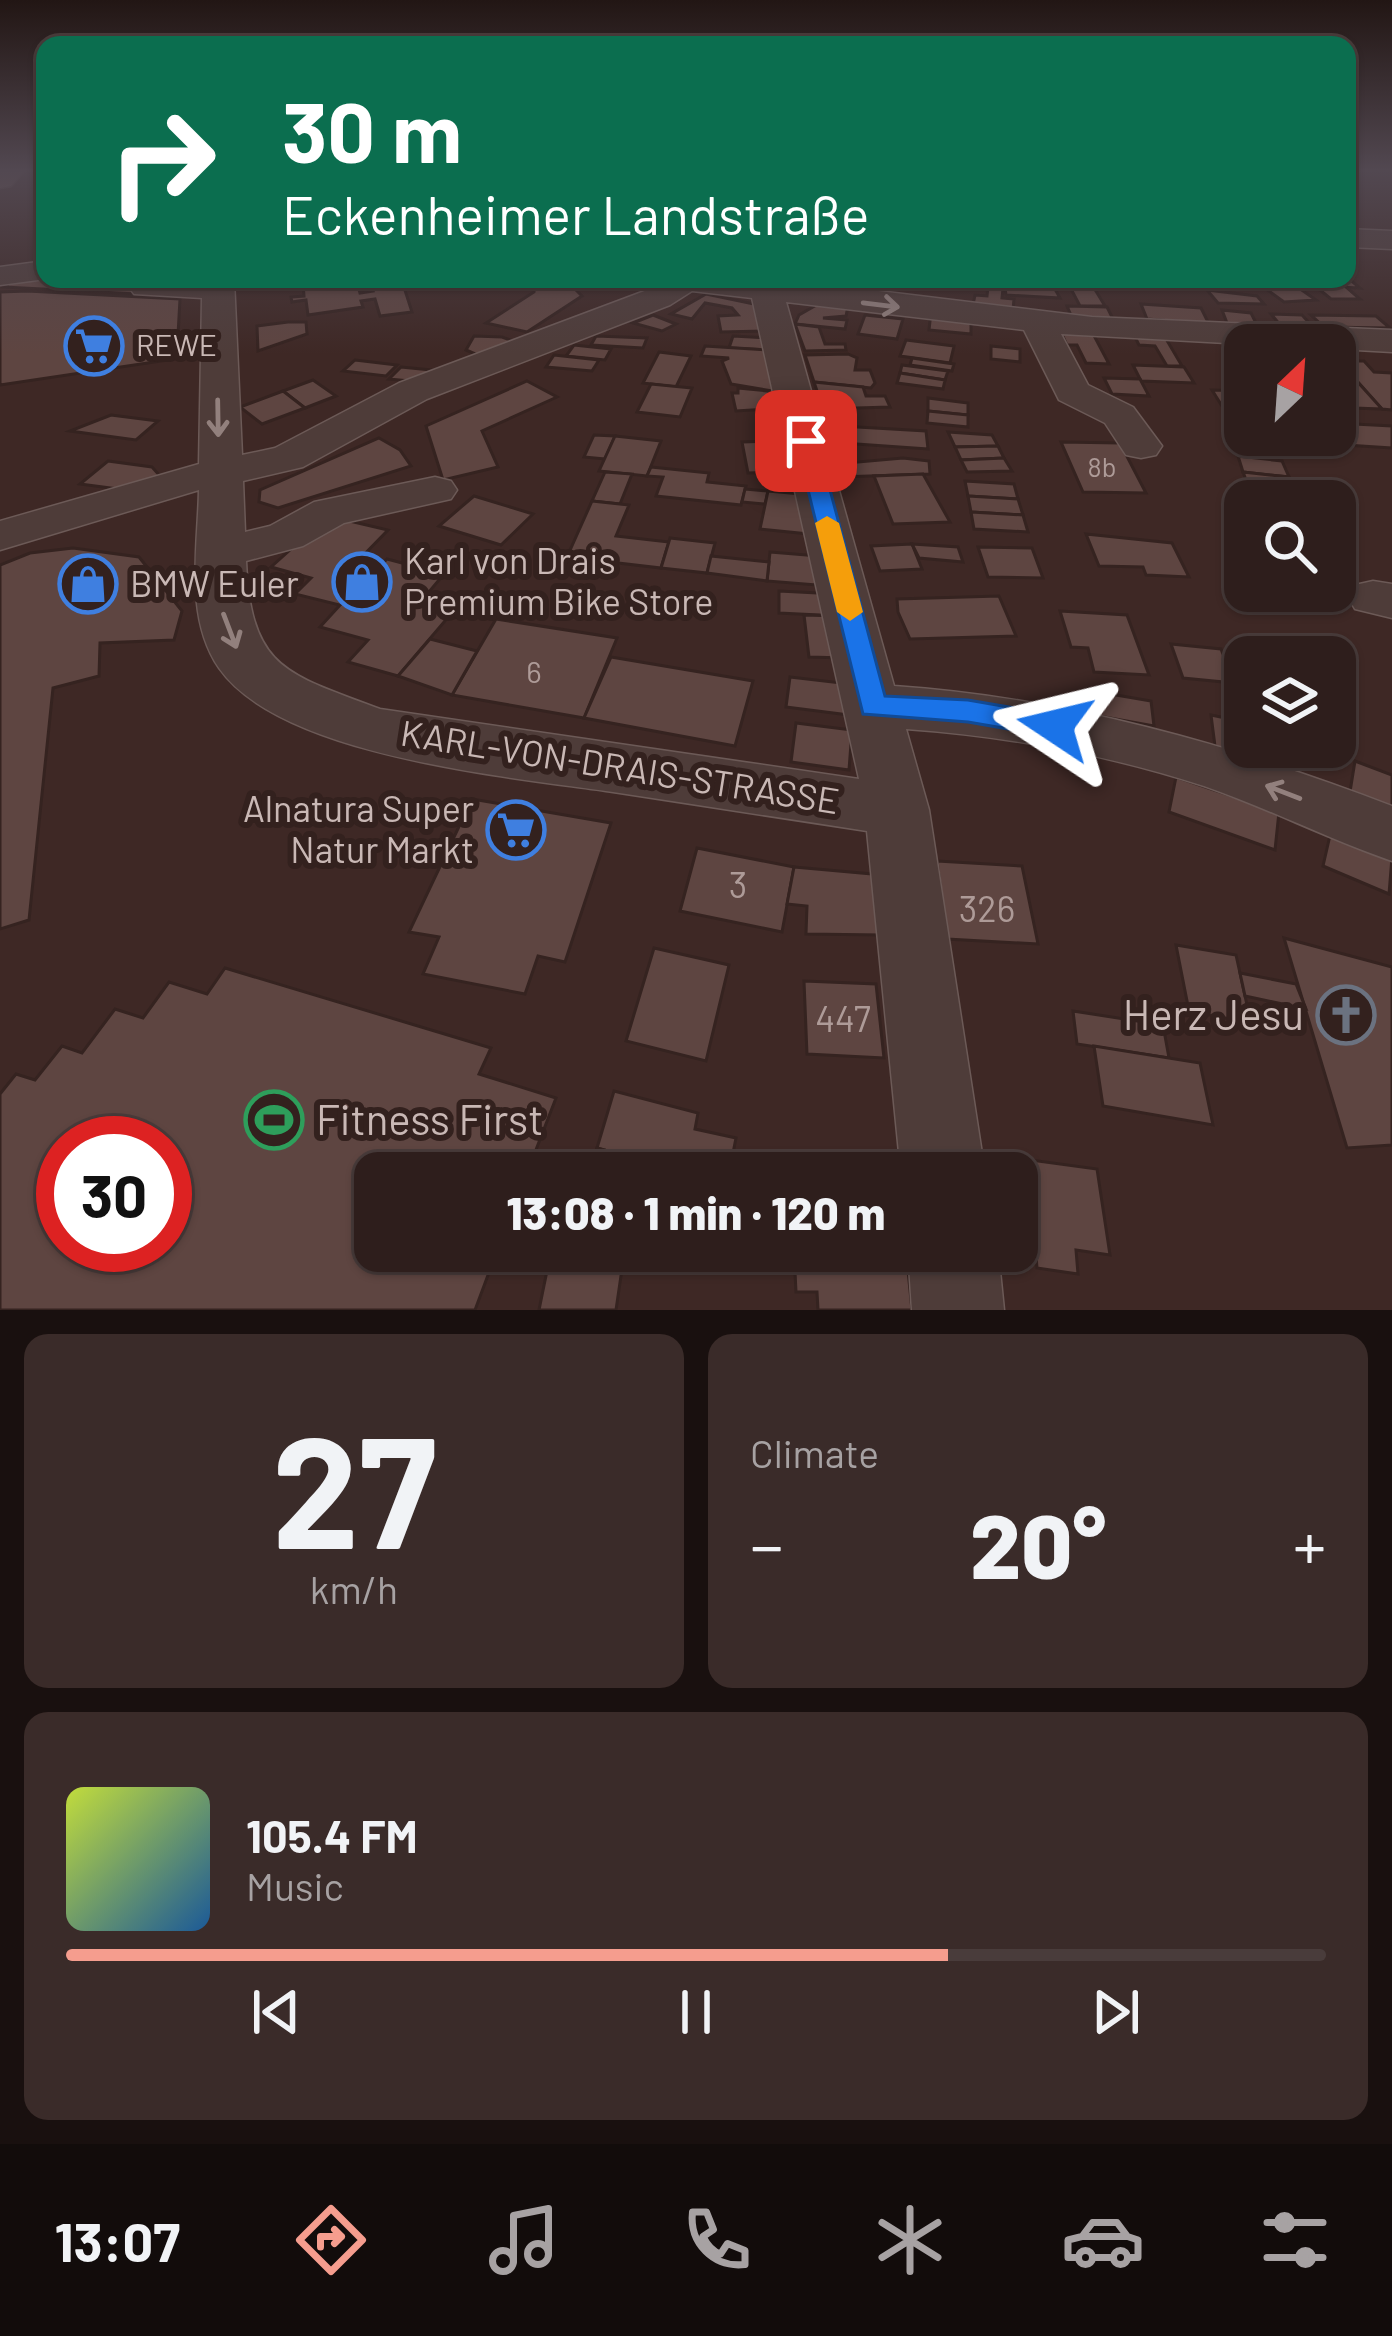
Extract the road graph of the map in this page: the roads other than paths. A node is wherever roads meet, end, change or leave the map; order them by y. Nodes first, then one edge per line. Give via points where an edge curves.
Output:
1 (1356, 238) edge
2 (1392, 240) edge
3 (36, 272) edge
4 (4, 279) edge
5 (218, 288) edge
6 (677, 288) edge
7 (766, 288) edge
8 (794, 288) edge
9 (1114, 295) dead end
10 (1038, 322) junction
11 (1135, 330) junction
12 (1224, 337) edge
13 (1356, 341) edge
14 (1392, 341) edge
15 (1141, 446) dead end
16 (218, 474) junction
17 (435, 490) dead end
18 (0, 536) edge
19 (219, 553) junction
20 (874, 706) junction
21 (897, 810) junction
22 (1392, 834) edge
23 (941, 1152) edge
24 (955, 1272) edge
25 (958, 1310) edge

1 - 2 street
3 - 4 street
5 -> 16 street, KARL-VON-DRAIS-STRASSE
6 - 16 street via 413,391 288,458
7 - 20 street
8 -> 10 street
9 - 11 street
10 - 11 street
10 - 15 street via 1073,392 1119,415
11 - 12 street
13 - 14 street
16 - 18 street
16 - 19 street, KARL-VON-DRAIS-STRASSE
17 - 19 street via 330,512 286,536
19 -> 21 street, KARL-VON-DRAIS-STRASSE via 223,614 241,658 287,695 372,729
20 - 21 street
22 -> 20 street via 1205,763 990,715
21 - 23 street
24 - 25 street

